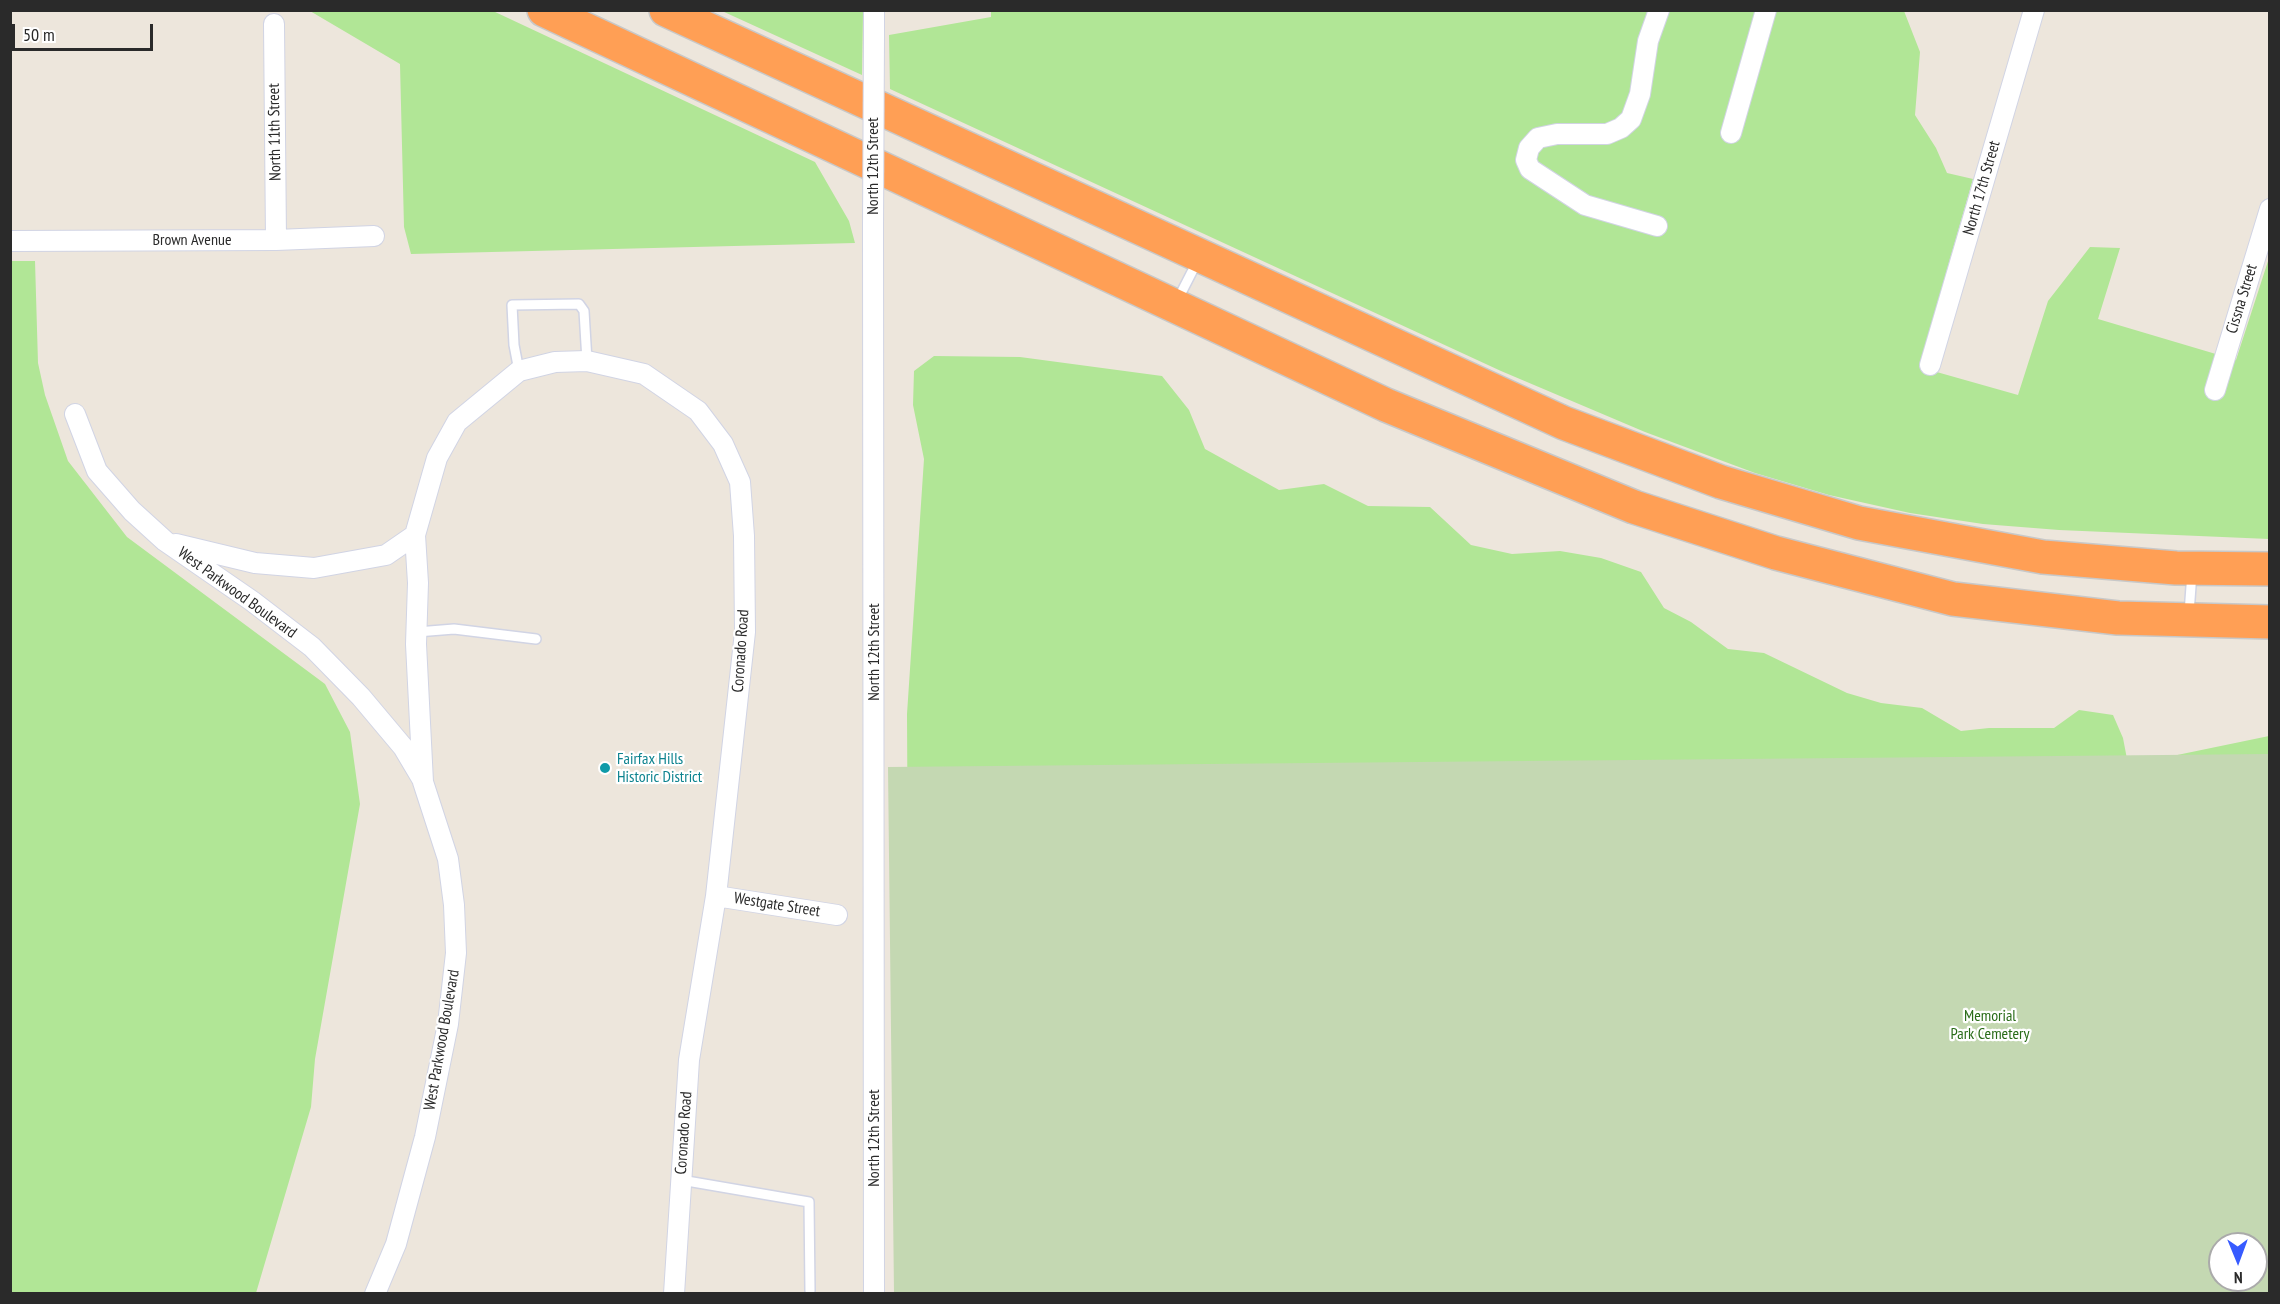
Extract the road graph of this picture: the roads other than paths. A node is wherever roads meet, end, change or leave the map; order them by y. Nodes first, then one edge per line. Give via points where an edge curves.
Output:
1 (544, 10) edge
2 (666, 10) edge
3 (874, 10) edge
4 (1659, 10) edge
5 (1766, 10) edge
6 (2034, 10) edge
7 (274, 24) dead end
8 (1731, 133) dead end
9 (2270, 209) edge
10 (1658, 226) dead end
11 (374, 236) dead end
12 (276, 240) junction
13 (10, 241) edge
14 (1200, 256) junction
15 (1175, 306) junction
16 (587, 362) junction
17 (1930, 365) dead end
18 (519, 371) junction
19 (2215, 390) dead end
20 (75, 414) dead end
21 (415, 535) junction
22 (165, 541) junction
23 (2192, 568) junction
24 (2270, 569) edge
25 (2189, 620) junction
26 (2270, 622) edge
27 (417, 632) junction
28 (536, 639) dead end
29 (423, 782) junction
30 (716, 896) junction
31 (837, 915) dead end
32 (681, 1180) junction
33 (810, 1291) dead end
34 (375, 1293) edge
35 (674, 1293) edge
36 (874, 1293) edge

1 - 15 highway
2 - 14 highway
3 - 36 street, North 12th Street, bridge
4 - 10 street via 1648,40 1640,94 1631,119 1607,134 1538,138 1529,148 1526,160 1530,169 1585,206
5 - 8 street
6 - 17 street, North 17th Street
7 - 12 street, North 11th Street
9 - 19 street, Cissna Street
11 - 12 street, Brown Avenue
12 - 13 street, Brown Avenue
14 - 15 lane
14 - 23 highway via 1564,423 1721,482 1859,523 2043,557
15 - 25 highway via 1386,405 1634,507 1776,553 1953,599 2118,618
16 - 18 street, Coronado Road via 555,362
16 - 18 lane via 584,311 579,304 512,305
16 - 30 street, Coronado Road via 644,374 698,411 723,444 740,482 745,632
18 - 21 street, Coronado Road via 457,422 437,458
20 - 22 street, West Parkwood Boulevard via 97,471
21 - 22 street, West Parkwood Boulevard via 386,555 314,568 255,563
21 - 27 street, West Parkwood Boulevard
22 - 29 street, West Parkwood Boulevard via 312,647 361,696 403,747
23 - 24 highway
23 - 25 lane
25 - 26 highway
27 - 28 lane via 454,629
27 - 29 street, West Parkwood Boulevard
29 - 34 street, West Parkwood Boulevard via 449,871 454,905 454,985 410,1198
30 - 31 street, Westgate Street
30 - 32 street, Coronado Road via 689,1060
32 - 33 lane via 809,1202
32 - 35 street, Coronado Road

